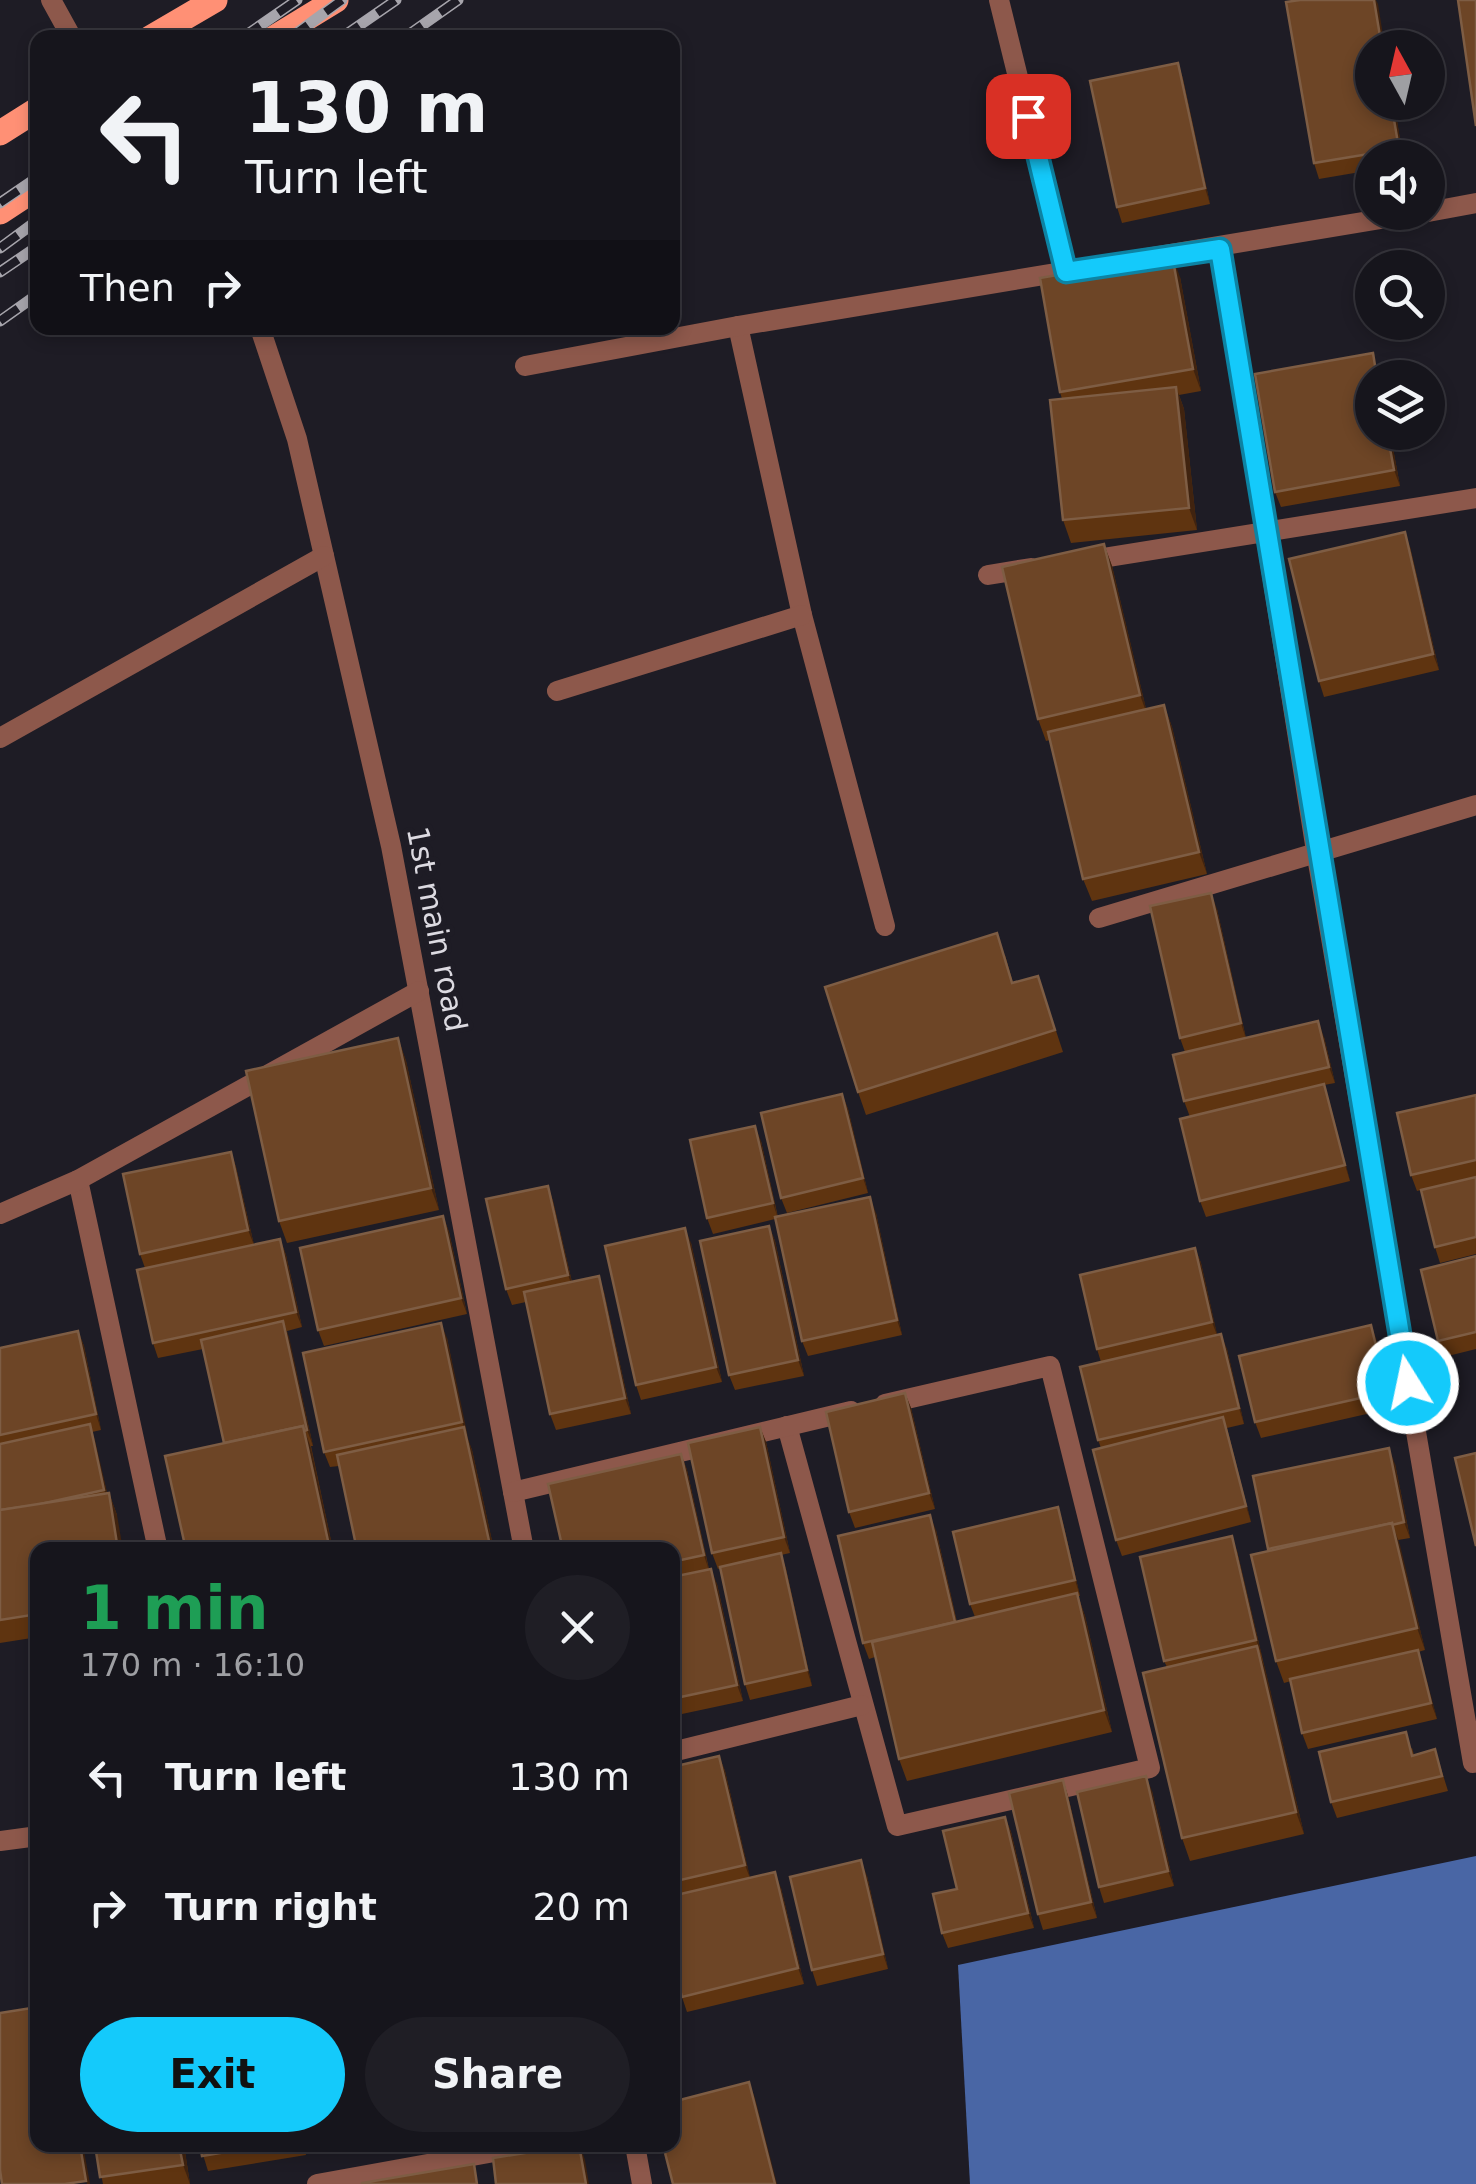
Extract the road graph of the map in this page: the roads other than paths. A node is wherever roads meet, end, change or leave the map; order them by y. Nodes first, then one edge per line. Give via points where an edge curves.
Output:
1 (51, 0) edge
2 (215, 0) edge
3 (336, 0) edge
4 (999, 0) edge
5 (68, 30) edge
6 (164, 30) edge
7 (287, 30) edge
8 (30, 114) edge
9 (0, 133) edge
10 (30, 192) edge
11 (1476, 203) edge
12 (1445, 208) edge
13 (0, 212) edge
14 (1355, 225) edge
15 (1220, 249) junction
16 (1066, 272) junction
17 (738, 326) junction
18 (262, 335) edge
19 (525, 366) dead end
20 (1476, 498) edge
21 (1266, 534) junction
22 (324, 556) junction
23 (988, 574) dead end
24 (802, 615) junction
25 (557, 691) dead end
26 (0, 738) edge
27 (1476, 805) edge
28 (1316, 851) junction
29 (1099, 918) edge
30 (885, 926) dead end
31 (419, 990) junction
32 (78, 1180) junction
33 (0, 1214) edge
34 (787, 1426) junction
35 (513, 1492) junction
36 (156, 1542) edge
37 (522, 1542) edge
38 (862, 1705) junction
39 (680, 1750) edge
40 (1474, 1764) edge
41 (30, 1837) edge
42 (0, 1841) edge
43 (493, 2152) edge
44 (635, 2152) edge
45 (317, 2184) edge
46 (642, 2184) edge

1 - 5 street
2 - 6 main road
3 - 7 main road
4 - 16 street
8 - 9 main road
10 - 13 main road
11 - 12 street
14 - 15 street
15 - 16 street
15 - 21 street
16 - 17 street
17 - 19 street
17 - 24 street
18 - 22 street, 1st main road via 297,439
20 - 21 street
21 - 23 street
21 - 28 street
22 - 26 street
22 - 31 street, 1st main road
24 - 25 street
24 - 30 street
27 - 28 street
28 - 29 street
28 - 40 street
31 - 32 street
31 - 35 street, 1st main road
32 - 33 street
32 - 36 street
34 - 35 street
34 - 38 street
34 - 38 street via 1050,1366 1150,1768 897,1826
35 - 37 street, 1st main road
38 - 39 street
41 - 42 street
43 - 45 street
44 - 46 street

